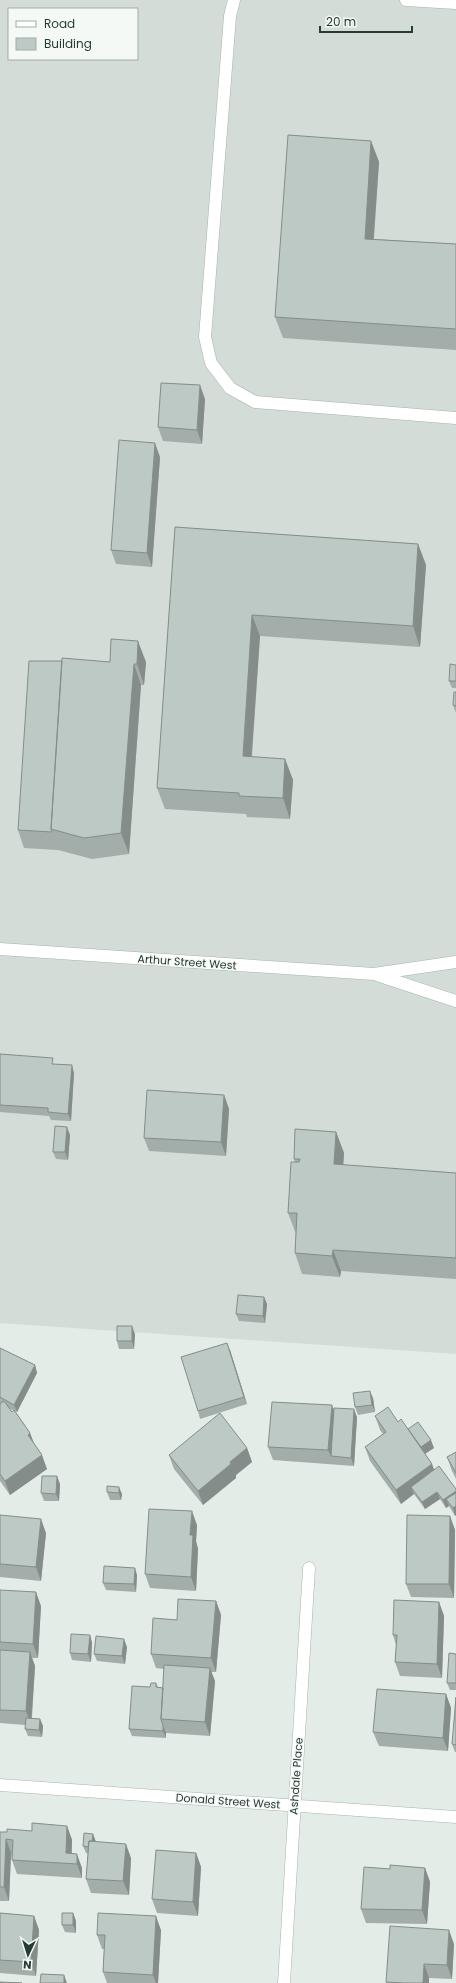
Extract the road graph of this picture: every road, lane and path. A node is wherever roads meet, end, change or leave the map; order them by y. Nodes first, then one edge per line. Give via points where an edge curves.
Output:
1 (234, 0) edge
2 (406, 0) edge
3 (456, 3) edge
4 (456, 418) edge
5 (0, 949) edge
6 (456, 962) edge
7 (374, 974) junction
8 (456, 1001) edge
9 (309, 1568) dead end
10 (0, 1785) edge
11 (295, 1806) junction
12 (456, 1817) edge
13 (284, 1983) edge

1 - 4 street via 230,16 205,337 211,363 230,388 255,402
2 - 3 street
5 - 7 street, Arthur Street West
6 - 7 street, Arthur Street West
7 - 8 street, Arthur Street West
9 - 11 street, Ashdale Place
10 - 11 street, Donald Street West
11 - 12 street, Donald Street West
11 - 13 street, Ashdale Place

